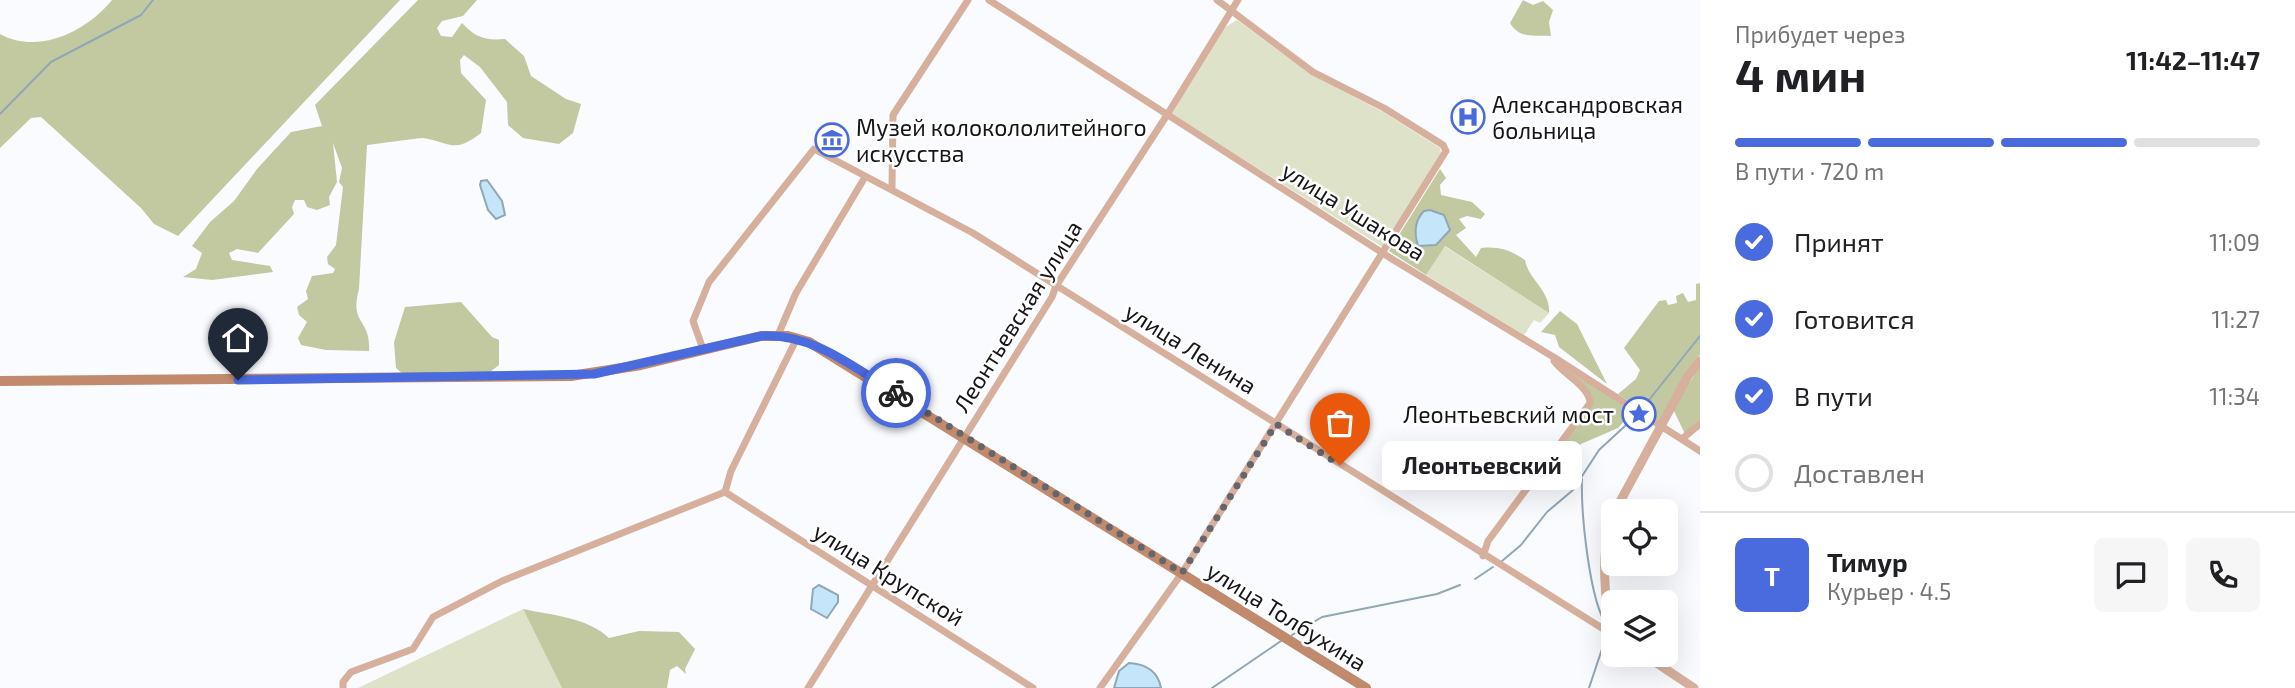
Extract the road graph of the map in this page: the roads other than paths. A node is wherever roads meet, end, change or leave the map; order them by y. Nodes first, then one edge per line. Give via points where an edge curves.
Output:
1 (968, 0) edge
2 (1217, 0) edge
3 (1238, 0) edge
4 (994, 1) edge
5 (1232, 11) junction
6 (1167, 115) junction
7 (864, 177) junction
8 (891, 187) junction
9 (1385, 253) junction
10 (1056, 286) junction
11 (778, 335) junction
12 (797, 338) junction
13 (703, 349) junction
14 (1555, 358) junction
15 (1700, 361) edge
16 (0, 381) edge
17 (1276, 424) junction
18 (1700, 424) edge
19 (1660, 427) junction
20 (965, 436) junction
21 (1682, 439) junction
22 (1700, 451) edge
23 (725, 492) junction
24 (1621, 499) edge
25 (1483, 556) junction
26 (1182, 573) junction
27 (872, 584) junction
28 (1601, 628) edge
29 (1662, 667) edge
30 (343, 688) edge
31 (808, 688) edge
32 (1033, 688) edge
33 (1100, 688) edge
34 (1366, 688) edge
35 (1694, 688) edge

1 - 8 street via 893,115
2 - 5 street
3 - 5 street, Леонтьевская улица
4 - 6 street, улица Ушакова
5 - 6 street, Леонтьевская улица
5 - 9 street via 1313,72 1443,145 1445,155
6 - 9 street, улица Ушакова
6 - 10 street, Леонтьевская улица
7 - 8 street, улица Ленина
7 - 11 street via 796,293
7 - 13 street, улица Ленина via 814,149 703,293 693,321
8 - 10 street, улица Ленина
9 - 14 street, улица Ушакова
9 - 17 street
10 - 17 street, улица Ленина
10 - 20 street, Леонтьевская улица
11 - 12 main road, улица Толбухина
11 - 13 main road, улица Толбухина
12 - 20 main road, улица Толбухина via 820,346
12 - 23 street
13 - 16 main road, улица Толбухина via 570,376
14 - 19 street, улица Ушакова
14 - 25 street via 1562,372 1587,393 1590,403 1488,541
15 - 19 street
17 - 25 street, улица Ленина
17 - 26 street
18 - 21 street
19 - 21 street, улица Ушакова
19 - 24 street
20 - 26 main road, улица Толбухина
20 - 27 street, Леонтьевская улица
21 - 22 street, улица Ушакова
23 - 27 street, улица Крупской
23 - 30 street via 522,570 433,617 413,649 356,670 346,677
25 - 28 street, улица Ленина
26 - 33 street
26 - 34 main road, улица Толбухина
27 - 31 street, Леонтьевская улица
27 - 32 street, улица Крупской
29 - 35 street

